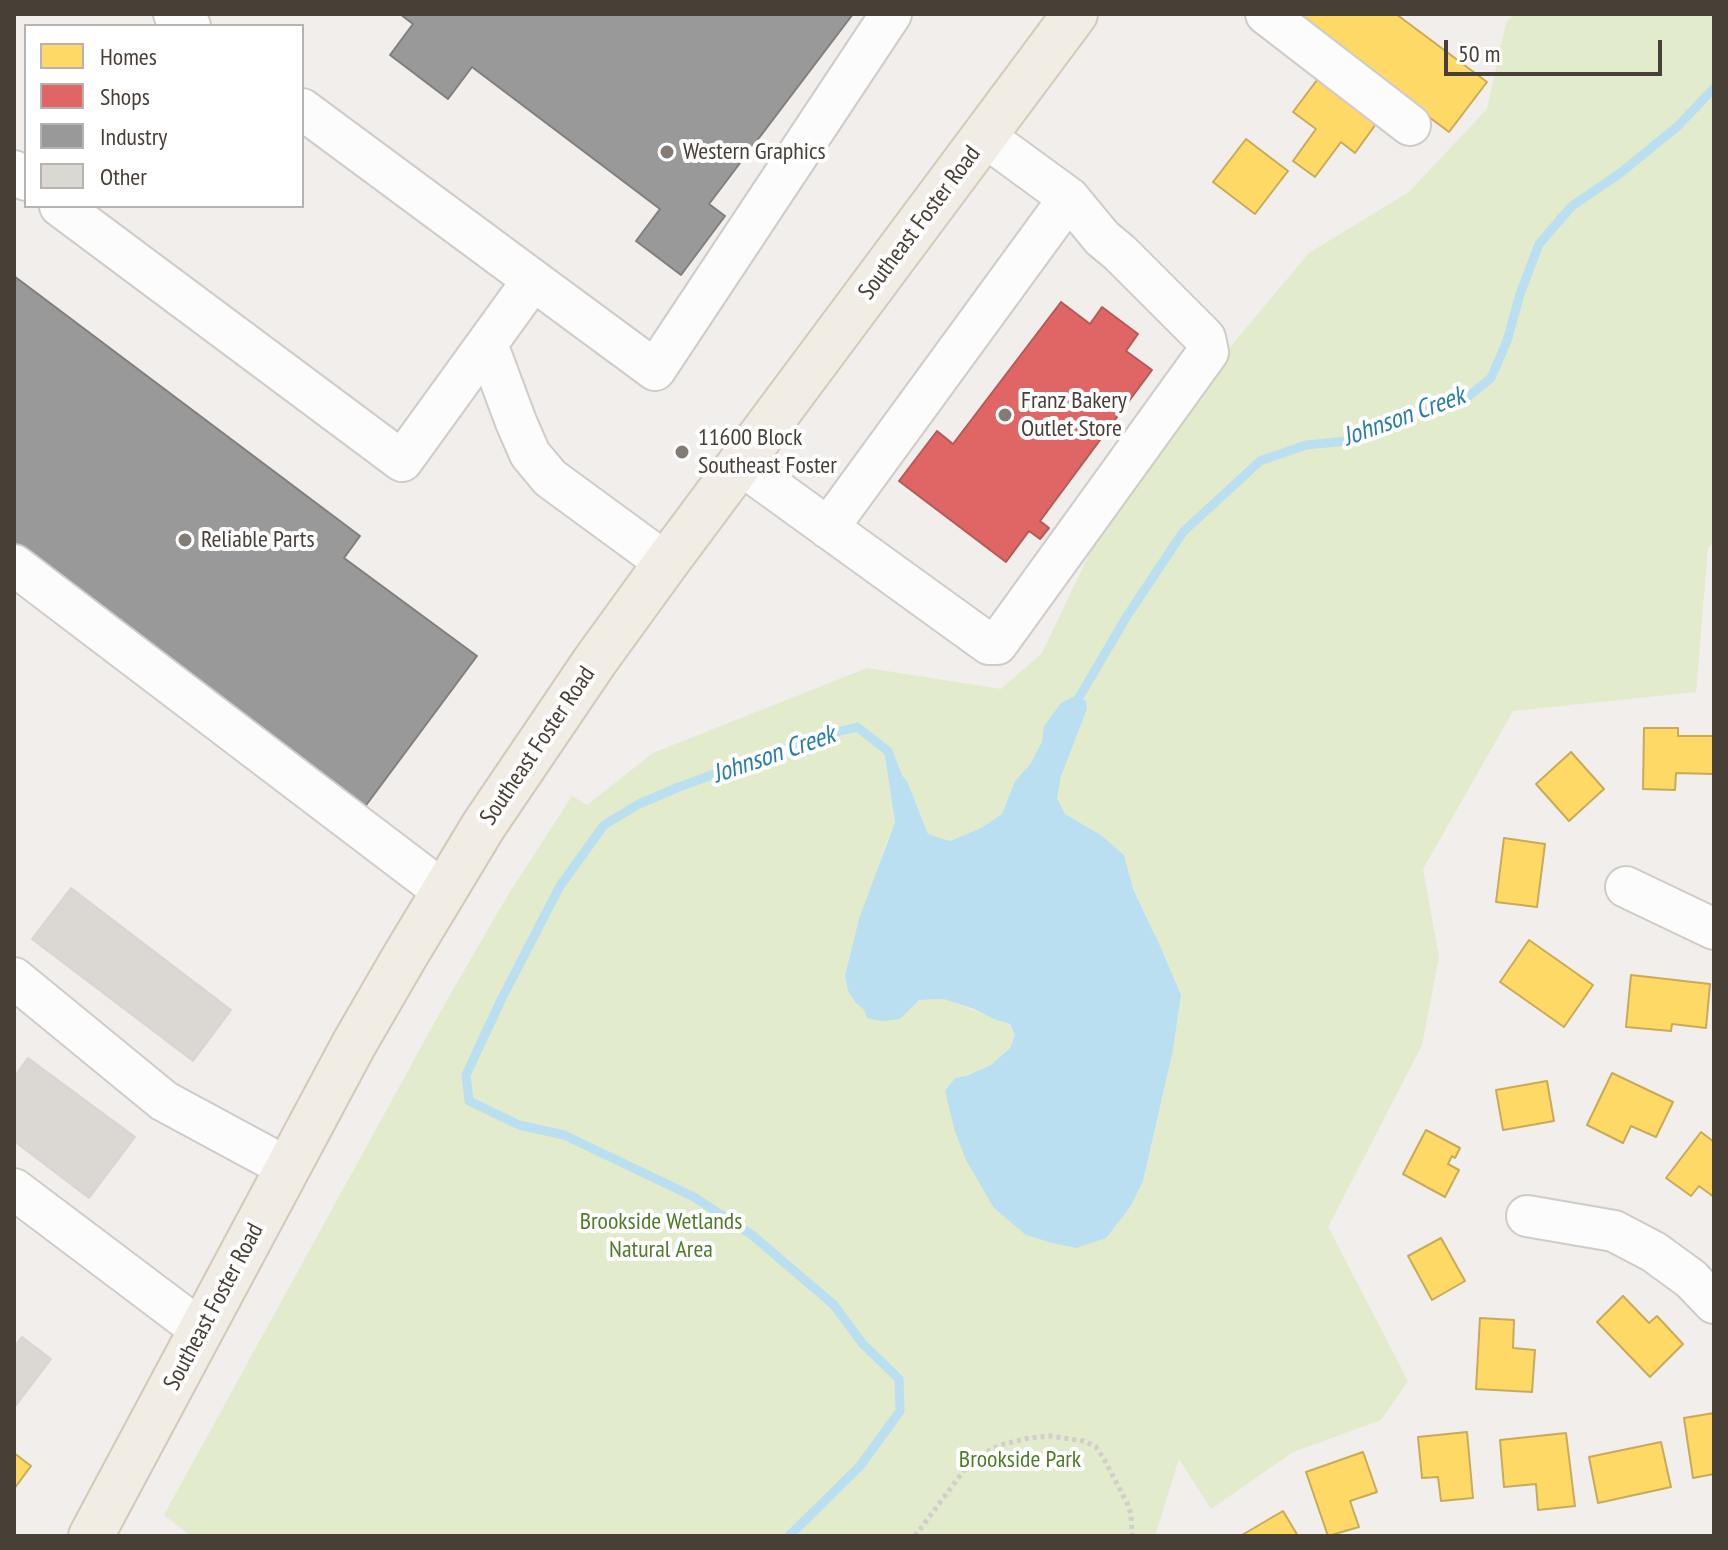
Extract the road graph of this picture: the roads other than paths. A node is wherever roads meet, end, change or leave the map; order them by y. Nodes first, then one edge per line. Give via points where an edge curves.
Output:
1 (891, 14) edge
2 (1075, 14) edge
3 (1266, 14) edge
4 (304, 110) edge
5 (1410, 125) dead end
6 (984, 136) junction
7 (1069, 198) junction
8 (83, 213) edge
9 (533, 280) junction
10 (487, 344) junction
11 (740, 464) junction
12 (828, 528) junction
13 (666, 563) junction
14 (14, 565) edge
15 (1626, 887) dead end
16 (443, 891) junction
17 (1714, 929) edge
18 (14, 978) edge
19 (288, 1168) junction
20 (14, 1189) edge
21 (1527, 1216) dead end
22 (1714, 1303) edge
23 (201, 1330) junction
24 (91, 1536) edge

1 - 9 street via 655,370
2 - 6 main road, Southeast Foster Road
3 - 5 street
4 - 9 street
6 - 7 street
6 - 11 main road, Southeast Foster Road
7 - 12 street
7 - 12 street via 1102,238 1205,338 1208,352 997,644 989,644
8 - 10 street via 402,461
9 - 10 street
10 - 13 street via 530,454 550,478
11 - 12 street
11 - 13 main road, Southeast Foster Road
13 - 16 main road, Southeast Foster Road via 534,749
14 - 16 street
15 - 17 street
16 - 19 main road, Southeast Foster Road
18 - 19 street via 164,1101
19 - 23 main road, Southeast Foster Road
20 - 23 street
21 - 22 street via 1614,1231 1654,1252
23 - 24 main road, Southeast Foster Road

